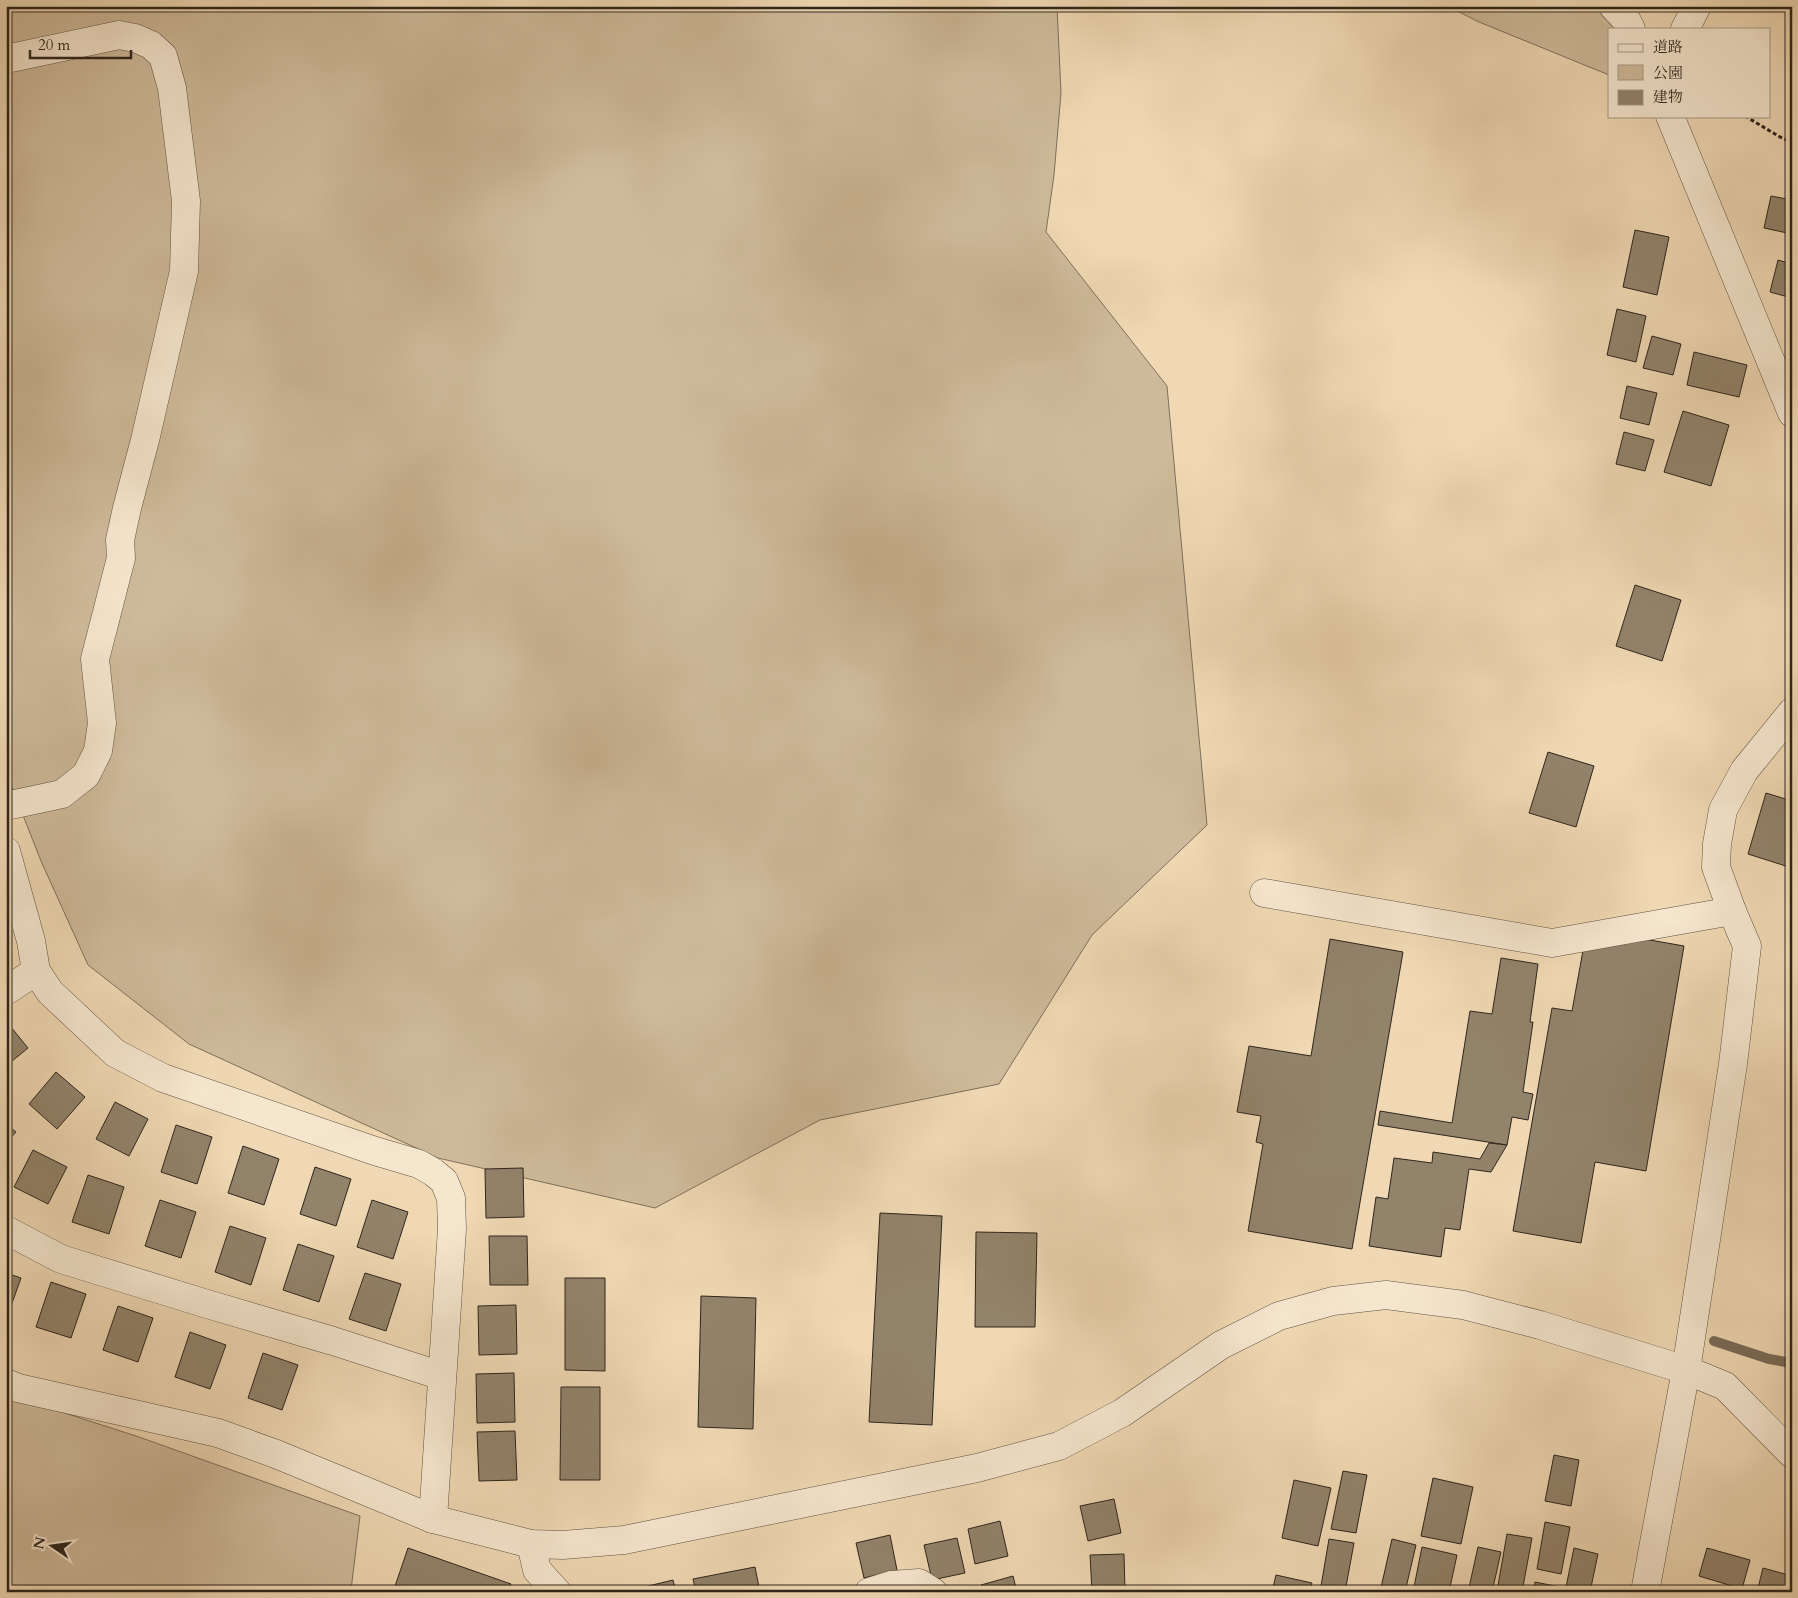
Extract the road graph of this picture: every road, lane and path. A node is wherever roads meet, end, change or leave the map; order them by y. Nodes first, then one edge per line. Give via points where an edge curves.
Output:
1 (1613, 6) edge
2 (1697, 6) edge
3 (1631, 28) edge
4 (1686, 28) edge
5 (6, 59) edge
6 (1671, 118) edge
7 (1749, 118) edge
8 (1792, 142) edge
9 (1792, 413) edge
10 (1792, 712) edge
11 (6, 806) edge
12 (6, 851) edge
13 (1264, 893) dead end
14 (1732, 911) junction
15 (36, 970) junction
16 (6, 991) edge
17 (6, 1230) edge
18 (1686, 1370) junction
19 (442, 1376) junction
20 (6, 1383) edge
21 (1792, 1454) edge
22 (433, 1519) junction
23 (531, 1544) junction
24 (556, 1592) edge
25 (869, 1592) edge
26 (933, 1592) edge
27 (1645, 1592) edge

1 - 3 street
2 - 4 street
5 - 11 street via 119,35 151,45 163,56 172,88 186,201 184,270 127,508 120,540 121,558 95,659 102,723 98,751 86,775 62,794
6 - 9 street
7 - 8 path
10 - 14 street via 1744,771 1723,810 1716,867
12 - 15 street
13 - 14 street via 1552,943
14 - 18 street via 1747,946 1733,1064
15 - 16 street
15 - 19 street via 50,992 115,1053 164,1078 419,1164 444,1181 451,1198 452,1229
17 - 19 street via 61,1259
18 - 21 street via 1725,1386
18 - 23 street via 1463,1305 1386,1295 1334,1301 1280,1316 1220,1344 1122,1413 1059,1446 977,1468 624,1540
18 - 27 street
19 - 22 street
20 - 22 street via 218,1433
22 - 23 street
23 - 24 street via 537,1570
25 - 26 street via 919,1584

